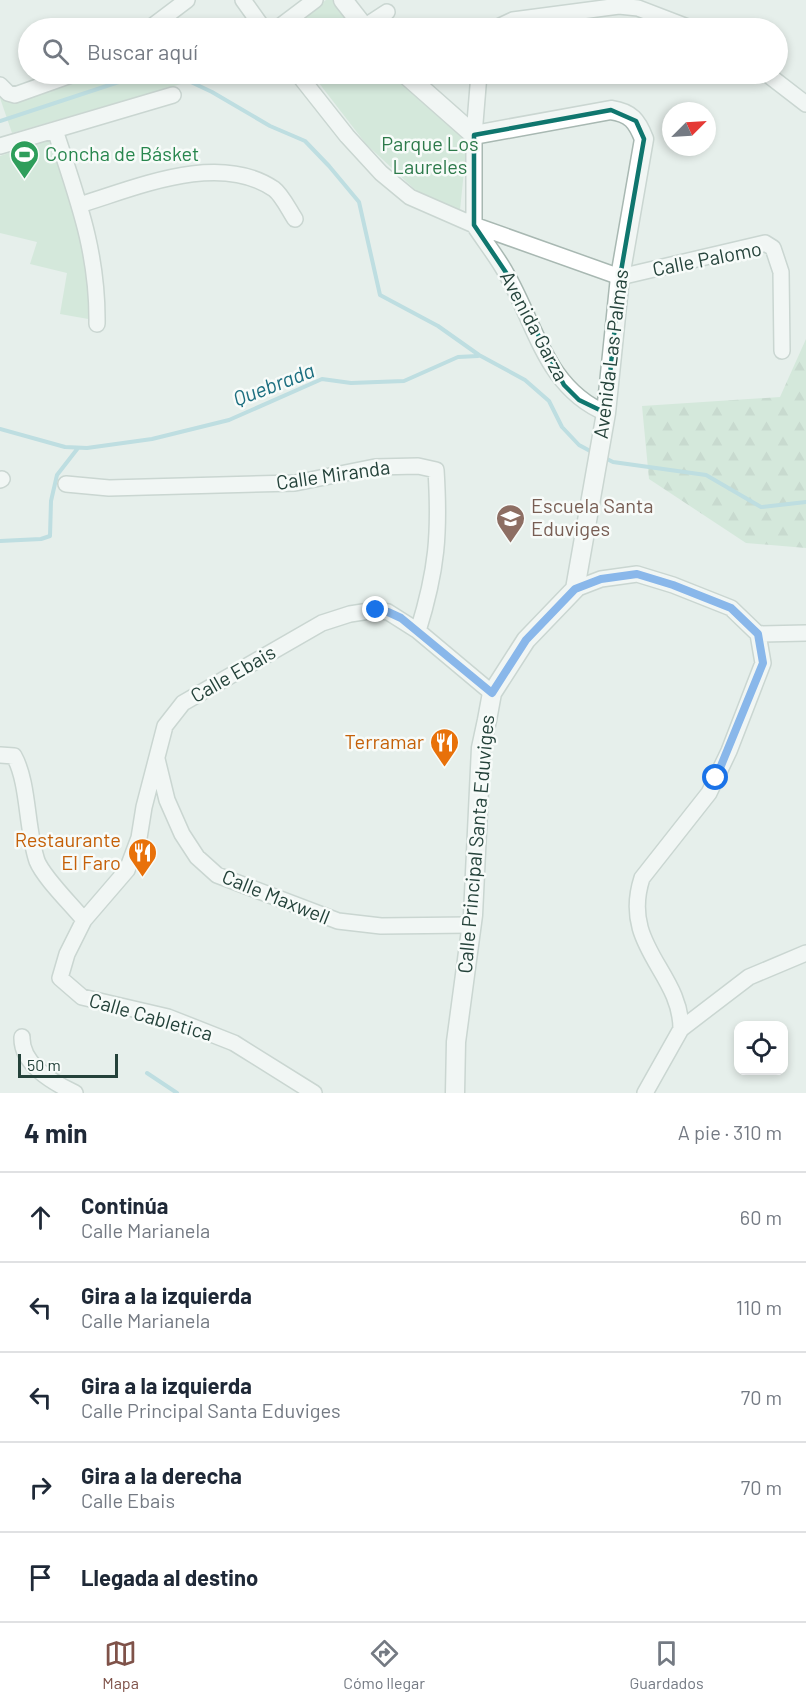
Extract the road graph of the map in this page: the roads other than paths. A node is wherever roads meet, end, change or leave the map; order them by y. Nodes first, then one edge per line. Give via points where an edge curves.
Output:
1 (187, 0) edge
2 (243, 0) edge
3 (315, 0) edge
4 (343, 0) edge
5 (387, 12) dead end
6 (163, 18) edge
7 (256, 18) edge
8 (291, 18) edge
9 (356, 18) edge
10 (378, 18) edge
11 (528, 18) edge
12 (664, 18) edge
13 (46, 84) edge
14 (306, 84) edge
15 (416, 84) edge
16 (478, 84) edge
17 (780, 84) edge
18 (0, 85) edge
19 (173, 94) dead end
20 (806, 104) edge
21 (55, 130) junction
22 (474, 135) junction
23 (0, 146) edge
24 (79, 205) junction
25 (295, 219) dead end
26 (474, 225) junction
27 (620, 277) junction
28 (97, 324) dead end
29 (782, 351) dead end
30 (606, 413) junction
31 (66, 484) dead end
32 (575, 589) junction
33 (418, 631) junction
34 (806, 633) edge
35 (758, 634) junction
36 (492, 693) junction
37 (0, 755) edge
38 (156, 756) junction
39 (84, 920) junction
40 (470, 925) junction
41 (806, 953) edge
42 (681, 1029) junction
43 (22, 1037) dead end
44 (75, 1093) edge
45 (314, 1093) edge
46 (456, 1093) edge
47 (645, 1093) edge

1 - 6 street
2 - 7 street
3 - 8 street
4 - 9 street
5 - 10 street
11 - 12 street via 619,6
13 - 18 street via 15,95
14 - 26 street via 381,173 410,197
15 - 22 street
16 - 22 street
17 - 20 street
19 - 21 street
21 - 23 street
21 - 24 street
22 - 26 street
22 - 27 street, Avenida Las Palmas via 611,110 636,120 644,140
24 - 25 street via 206,171 243,177 275,190
24 - 28 street via 92,248
26 - 27 street
26 - 30 street, Avenida Garza via 507,274 564,385 579,400
27 - 29 street, Calle Palomo via 765,243 773,248 781,272
27 - 30 street, Avenida Las Palmas
30 - 32 street, Avenida Las Palmas
31 - 33 street, Calle Miranda via 109,488 295,483 375,466 436,470 439,529 432,587
32 - 35 street via 601,579 637,574 731,608
32 - 36 street, Calle Principal Santa Eduviges via 526,640
33 - 36 street, Calle Ebais
33 - 38 street, Calle Ebais via 401,618 376,610 322,623 183,703 165,726
34 - 35 street
35 - 42 street via 763,663 729,751 709,793 642,878 636,894 641,933 677,1000
36 - 40 street, Calle Principal Santa Eduviges via 481,748
37 - 39 street via 14,756 22,771 27,823 38,864
38 - 39 street, Calle Ebais via 139,838 127,870
38 - 40 street, Calle Maxwell via 167,800 182,834 197,857 217,875 338,921 381,926
39 - 45 street, Calle Cabletica via 60,978 82,997 202,1028 234,1042
40 - 46 street, Calle Principal Santa Eduviges via 456,1042
41 - 42 street via 749,977
42 - 47 street
43 - 44 street via 32,1064

